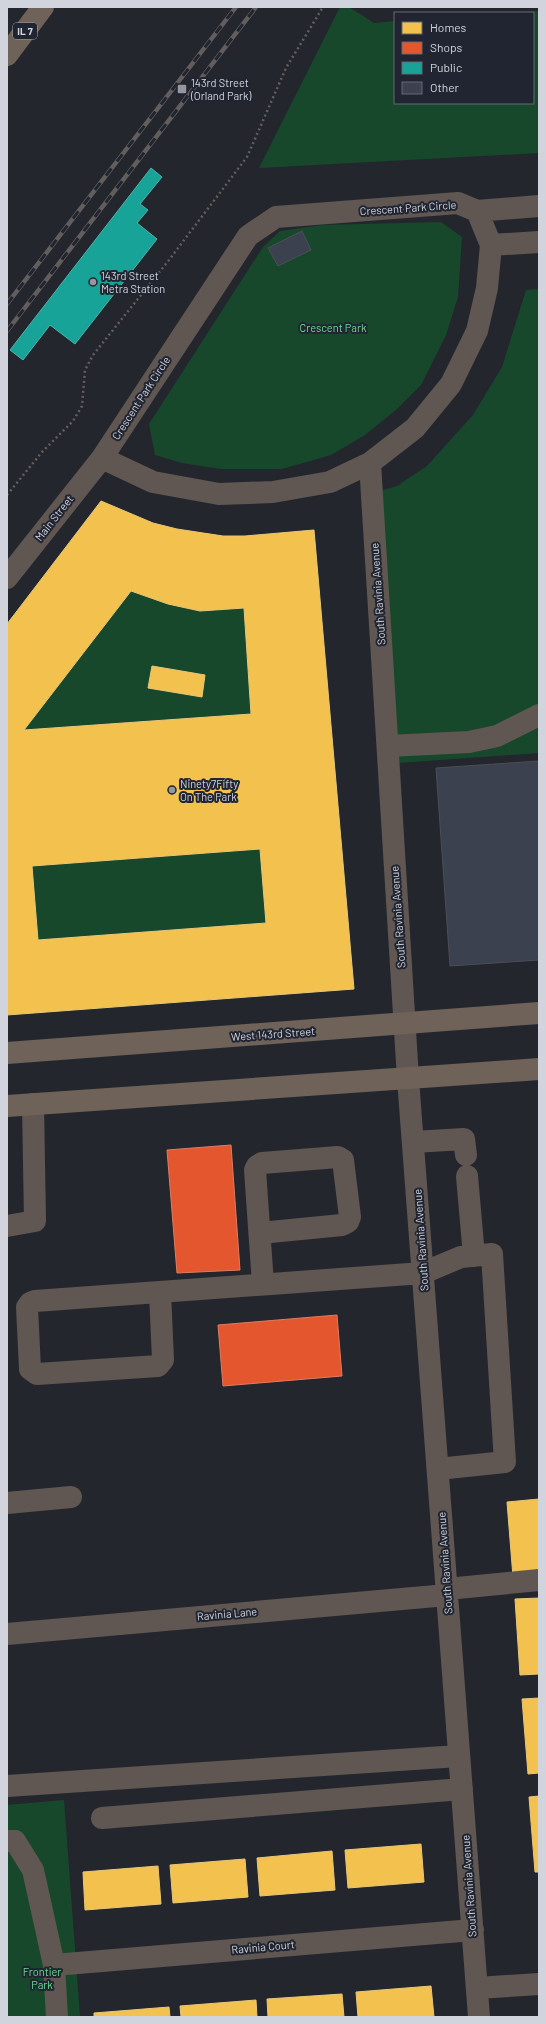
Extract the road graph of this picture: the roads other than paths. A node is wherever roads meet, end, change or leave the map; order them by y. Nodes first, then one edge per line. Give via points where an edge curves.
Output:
1 (44, 7) edge
2 (7, 55) edge
3 (539, 206) edge
4 (478, 211) junction
5 (539, 242) edge
6 (492, 245) junction
7 (102, 458) junction
8 (370, 463) junction
9 (7, 578) edge
10 (539, 715) edge
11 (388, 746) junction
12 (539, 1013) edge
13 (405, 1024) junction
14 (7, 1053) edge
15 (539, 1069) edge
16 (408, 1079) junction
17 (33, 1104) junction
18 (7, 1106) edge
19 (413, 1142) junction
20 (7, 1226) edge
21 (260, 1232) junction
22 (474, 1256) junction
23 (423, 1273) junction
24 (263, 1284) junction
25 (160, 1292) junction
26 (438, 1469) junction
27 (71, 1497) dead end
28 (7, 1503) edge
29 (539, 1580) edge
30 (447, 1592) junction
31 (7, 1634) edge
32 (459, 1756) junction
33 (7, 1786) edge
34 (462, 1789) junction
35 (102, 1818) dead end
36 (7, 1841) edge
37 (473, 1930) junction
38 (54, 1965) junction
39 (539, 1984) edge
40 (477, 1988) junction
41 (58, 2017) edge
42 (479, 2017) edge

1 - 2 main road, IL 7
3 - 4 street
4 - 6 street
4 - 7 street, Crescent Park Circle via 458,203 276,217 248,236
5 - 6 street
6 - 8 street via 487,288 477,331 451,384 415,428
7 - 8 street via 153,482 219,494 273,492 330,482
7 - 9 street, Main Street
8 - 11 street, South Ravinia Avenue
10 - 11 street via 497,736 469,742
11 - 13 street, South Ravinia Avenue
12 - 13 main road, West 143rd Street
13 - 14 main road, West 143rd Street
13 - 16 street, South Ravinia Avenue
15 - 16 main road
16 - 17 main road
16 - 19 street, South Ravinia Avenue
17 - 18 main road
17 - 20 street via 35,1221
19 - 22 street via 464,1138
19 - 23 street, South Ravinia Avenue
21 - 21 street via 255,1170 257,1166 262,1163 330,1158 343,1160 350,1217 348,1222 342,1225
21 - 24 street
22 - 23 street via 461,1256
22 - 26 street via 492,1254 505,1462
23 - 24 street
23 - 26 street, South Ravinia Avenue
24 - 25 street
25 - 25 street via 30,1303 27,1307 30,1369 37,1374 158,1366 163,1360
26 - 30 street, South Ravinia Avenue
27 - 28 street
29 - 30 street, Ravinia Lane
30 - 31 street, Ravinia Lane
30 - 32 street, South Ravinia Avenue
32 - 33 street
32 - 34 street, South Ravinia Avenue
34 - 35 street
34 - 37 street, South Ravinia Avenue
36 - 38 street via 16,1841 33,1870
37 - 38 street, Ravinia Court
37 - 40 street, South Ravinia Avenue
38 - 41 street
39 - 40 street
40 - 42 street, South Ravinia Avenue

